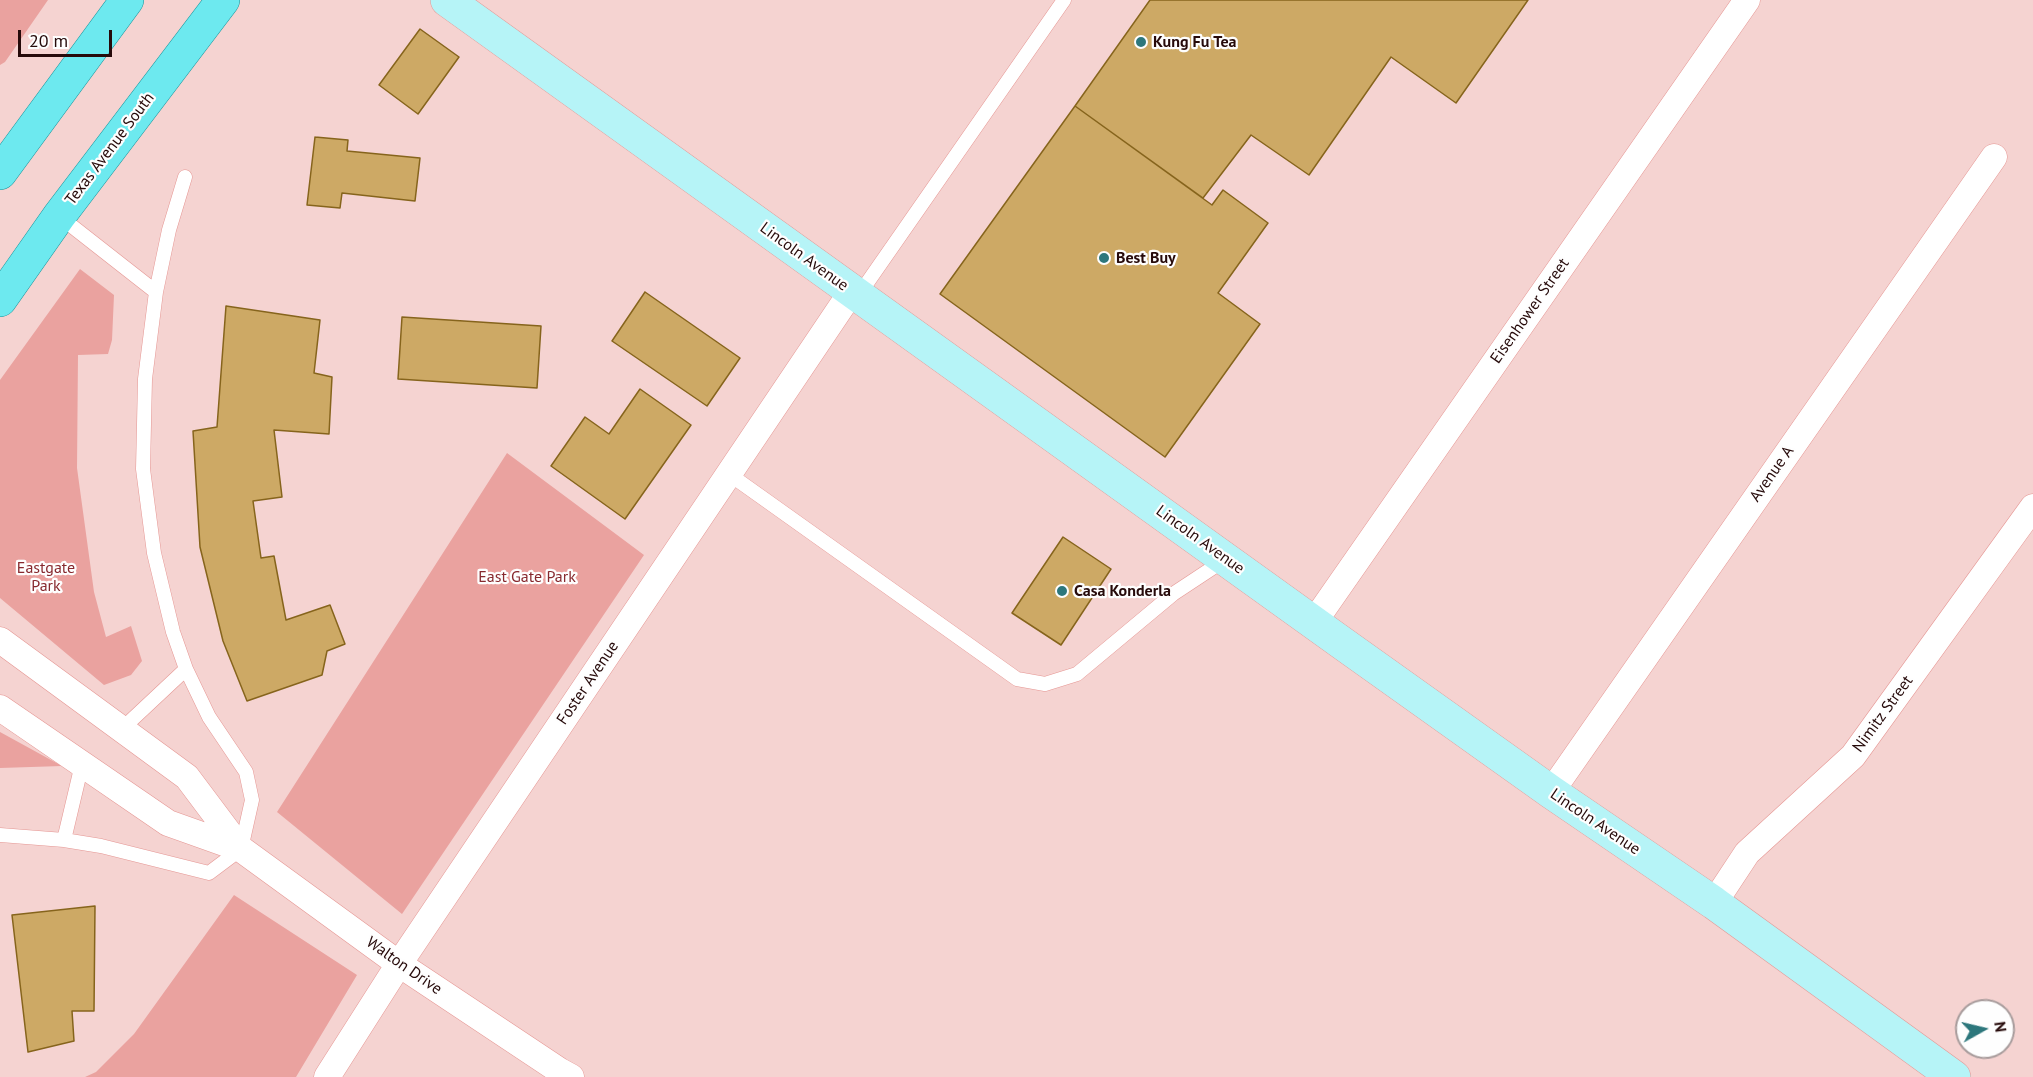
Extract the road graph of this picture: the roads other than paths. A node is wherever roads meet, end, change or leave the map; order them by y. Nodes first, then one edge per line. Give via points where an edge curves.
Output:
1 (127, 0) edge
2 (223, 0) edge
3 (447, 0) edge
4 (1064, 0) edge
5 (1747, 0) edge
6 (44, 113) junction
7 (0, 134) edge
8 (1994, 157) dead end
9 (0, 172) edge
10 (185, 177) dead end
11 (59, 216) junction
12 (156, 292) junction
13 (855, 293) junction
14 (0, 300) edge
15 (729, 474) junction
16 (2033, 507) edge
17 (1227, 559) junction
18 (1314, 621) junction
19 (0, 640) edge
20 (186, 669) junction
21 (0, 708) edge
22 (123, 728) junction
23 (82, 764) junction
24 (1551, 792) junction
25 (0, 835) edge
26 (64, 840) junction
27 (241, 849) junction
28 (1714, 903) junction
29 (399, 964) junction
30 (327, 1077) edge
31 (571, 1077) edge
32 (1954, 1077) edge

1 - 6 main road
2 - 11 main road, Texas Avenue South
3 - 13 street, Lincoln Avenue
4 - 13 lane
5 - 18 street, Eisenhower Street
6 - 7 main road
6 - 9 main road
8 - 24 street, Avenue A
10 - 12 lane
11 - 12 lane
11 - 14 main road, Texas Avenue South
12 - 20 lane via 145,379 143,469 161,584
13 - 15 street, Foster Avenue
13 - 17 street, Lincoln Avenue
15 - 17 lane via 1017,679 1045,684 1077,674 1173,594
15 - 29 street, Foster Avenue
16 - 28 street, Nimitz Street via 1852,756 1747,853
17 - 18 street, Lincoln Avenue
18 - 24 street, Lincoln Avenue
19 - 22 street, Walton Drive
20 - 22 lane
20 - 27 lane via 209,717 246,772 252,800
21 - 23 street, Walton Drive
22 - 27 street, Walton Drive via 187,777
23 - 26 lane
23 - 27 street, Walton Drive via 168,822
24 - 28 street, Lincoln Avenue
25 - 26 lane
26 - 27 lane via 209,873
27 - 29 street, Walton Drive
28 - 32 street, Lincoln Avenue
29 - 30 street, Foster Avenue
29 - 31 street, Walton Drive

